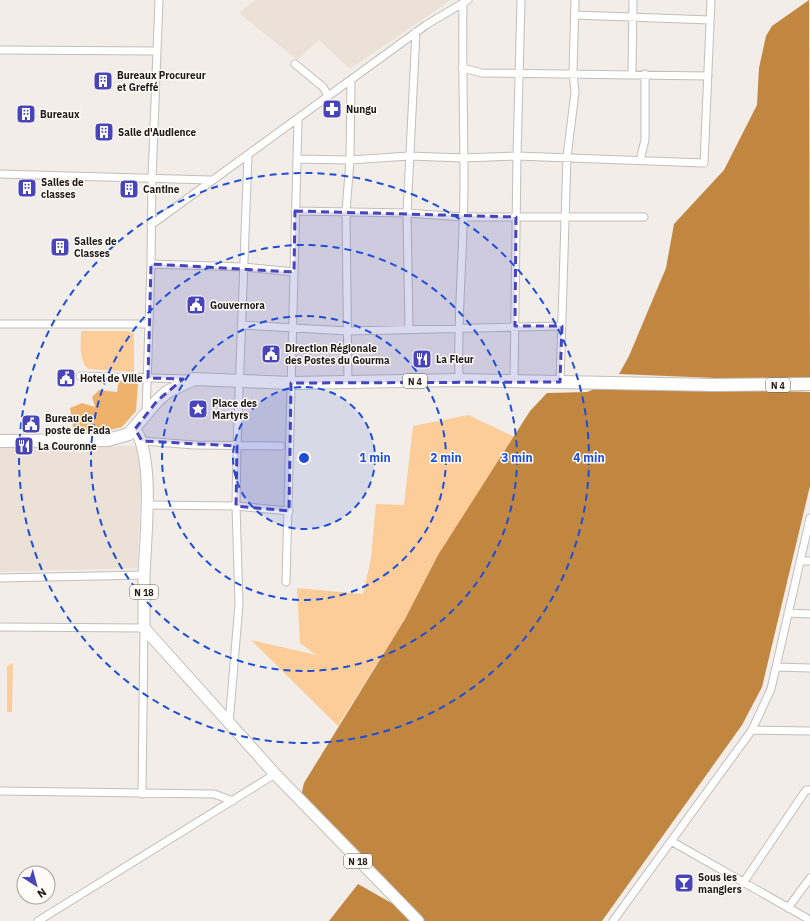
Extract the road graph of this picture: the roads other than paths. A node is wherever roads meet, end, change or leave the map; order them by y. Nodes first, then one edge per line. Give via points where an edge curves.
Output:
1 (159, 0) edge
2 (522, 0) edge
3 (575, 0) edge
4 (634, 0) edge
5 (711, 0) edge
6 (466, 2) edge
7 (575, 15) junction
8 (633, 16) junction
9 (710, 20) junction
10 (416, 32) junction
11 (0, 50) edge
12 (158, 51) junction
13 (295, 64) dead end
14 (462, 68) junction
15 (520, 73) junction
16 (573, 73) junction
17 (632, 74) junction
18 (646, 74) junction
19 (708, 76) junction
20 (351, 80) junction
21 (328, 96) junction
22 (298, 120) junction
23 (248, 155) junction
24 (409, 156) junction
25 (517, 156) junction
26 (567, 157) junction
27 (462, 158) junction
28 (296, 159) junction
29 (350, 160) junction
30 (640, 160) junction
31 (0, 174) edge
32 (152, 178) junction
33 (210, 180) junction
34 (295, 211) junction
35 (346, 211) junction
36 (407, 212) junction
37 (565, 216) junction
38 (463, 217) junction
39 (516, 217) junction
40 (644, 217) dead end
41 (151, 225) junction
42 (151, 264) junction
43 (244, 267) junction
44 (294, 272) junction
45 (0, 324) edge
46 (149, 324) junction
47 (241, 324) junction
48 (515, 326) junction
49 (562, 326) junction
50 (294, 328) junction
51 (409, 329) junction
52 (458, 329) junction
53 (348, 331) junction
54 (80, 376) dead end
55 (148, 378) junction
56 (194, 379) junction
57 (459, 380) junction
58 (514, 381) junction
59 (240, 382) junction
60 (348, 382) junction
61 (560, 382) junction
62 (291, 384) junction
63 (810, 384) edge
64 (146, 414) junction
65 (135, 429) junction
66 (0, 441) edge
67 (142, 441) junction
68 (237, 446) junction
69 (281, 446) dead end
70 (146, 505) junction
71 (236, 506) junction
72 (289, 511) junction
73 (810, 518) edge
74 (801, 561) junction
75 (810, 562) edge
76 (144, 575) junction
77 (0, 578) edge
78 (286, 582) dead end
79 (788, 613) junction
80 (810, 614) edge
81 (0, 627) edge
82 (144, 628) junction
83 (776, 667) junction
84 (810, 668) edge
85 (229, 725) junction
86 (752, 730) junction
87 (810, 731) edge
88 (275, 774) junction
89 (810, 790) edge
90 (0, 791) edge
91 (142, 794) junction
92 (233, 801) junction
93 (671, 841) junction
94 (810, 878) edge
95 (743, 882) junction
96 (788, 908) junction
97 (810, 920) edge
98 (38, 921) edge
99 (418, 921) edge
100 (613, 921) edge

1 - 12 street
2 - 15 street
3 - 7 street
4 - 8 street
5 - 9 street
6 - 10 street
6 - 14 street
7 - 8 street
7 - 16 street
8 - 9 street
8 - 17 street
9 - 19 street
10 - 20 street
10 - 24 street
11 - 12 street
12 - 32 street
13 - 21 street via 323,87
14 - 15 street via 482,73
14 - 27 street
15 - 16 street
15 - 25 street
16 - 17 street
16 - 26 street via 575,92
17 - 18 street
18 - 19 street
18 - 30 street via 645,140
19 - 30 street via 704,163
20 - 21 street
20 - 29 street
21 - 22 street
22 - 23 street
22 - 28 street
23 - 33 street
23 - 43 street
24 - 27 street
24 - 29 street
24 - 36 street
25 - 26 street
25 - 27 street
25 - 39 street
26 - 30 street
26 - 37 street
27 - 38 street
28 - 29 street
28 - 34 street
29 - 35 street
31 - 32 street
32 - 33 street
32 - 41 street
33 - 41 street
34 - 35 street
34 - 44 street
35 - 36 street
35 - 53 street
36 - 38 street
36 - 51 street
37 - 39 street
37 - 40 street
37 - 49 street
38 - 39 street
38 - 52 street
39 - 48 street
41 - 42 street
42 - 43 street
42 - 46 street
43 - 44 street
43 - 47 street
44 - 50 street
45 - 46 street
46 - 55 street
47 - 50 street
47 - 59 street
48 - 49 street
48 - 52 street
48 - 58 street
49 - 61 street
50 - 53 street
50 - 62 street
51 - 52 street
51 - 53 street
52 - 57 street
53 - 60 street
54 - 55 street
55 - 56 street
55 - 64 street
56 - 59 highway, N 4
56 - 64 highway, N 4 via 167,392
57 - 58 highway, N 4
57 - 60 highway, N 4
58 - 61 highway, N 4
59 - 62 highway, N 4
59 - 68 street
60 - 62 highway, N 4
61 - 63 highway, N 4
62 - 72 street
64 - 65 highway, N 4
65 - 66 highway, N 4 via 122,437 108,440
65 - 67 main road, N 18
67 - 68 street
67 - 70 main road, N 18 via 146,458
68 - 69 street
68 - 71 street
70 - 71 street
70 - 76 main road, N 18
71 - 72 street
71 - 85 street via 239,604
72 - 78 street
73 - 74 street
74 - 75 street
74 - 79 street
76 - 77 street
76 - 82 main road, N 18
79 - 80 street
79 - 83 street
81 - 82 street
82 - 85 main road, N 18
82 - 91 street
83 - 84 street
83 - 86 street via 771,688
85 - 88 main road, N 18
86 - 87 street
86 - 93 street
88 - 92 street
88 - 99 main road, N 18
89 - 95 street via 806,790
90 - 91 street
91 - 92 street via 214,794
92 - 98 street
93 - 95 street
93 - 100 street
94 - 96 street
95 - 96 street
96 - 97 street

